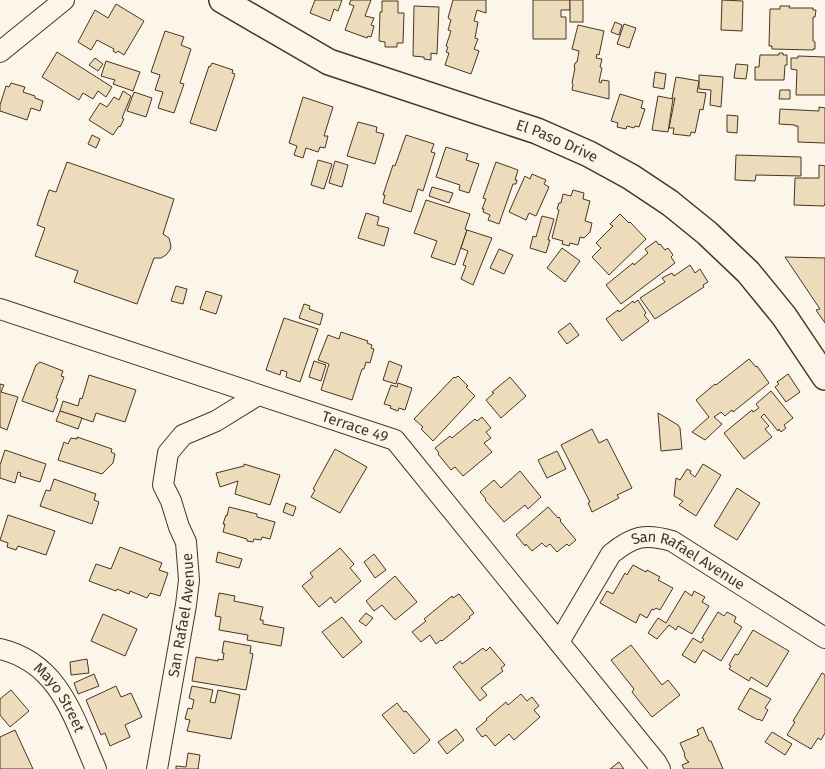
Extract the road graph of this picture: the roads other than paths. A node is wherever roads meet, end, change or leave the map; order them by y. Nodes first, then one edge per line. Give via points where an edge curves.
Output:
1 (64, 0) edge
2 (222, 0) edge
3 (0, 52) edge
4 (0, 309) edge
5 (825, 377) edge
6 (258, 396) junction
7 (825, 638) edge
8 (559, 642) junction
9 (0, 649) edge
10 (96, 769) edge
11 (157, 769) edge
12 (660, 769) edge

1 - 3 street
2 - 5 street, El Paso Drive via 329,62 537,132 589,154 631,177 707,233 748,272 784,316
4 - 6 street, Terrace 49
6 - 8 street, Terrace 49 via 395,440
6 - 11 street, San Rafael Avenue via 216,422 183,435 168,453 163,486 186,542 189,580
7 - 8 street, San Rafael Avenue via 672,541 658,536 640,537 624,543 611,554
8 - 12 street, Terrace 49
9 - 10 street, Mayo Street via 36,665 52,680 65,700

